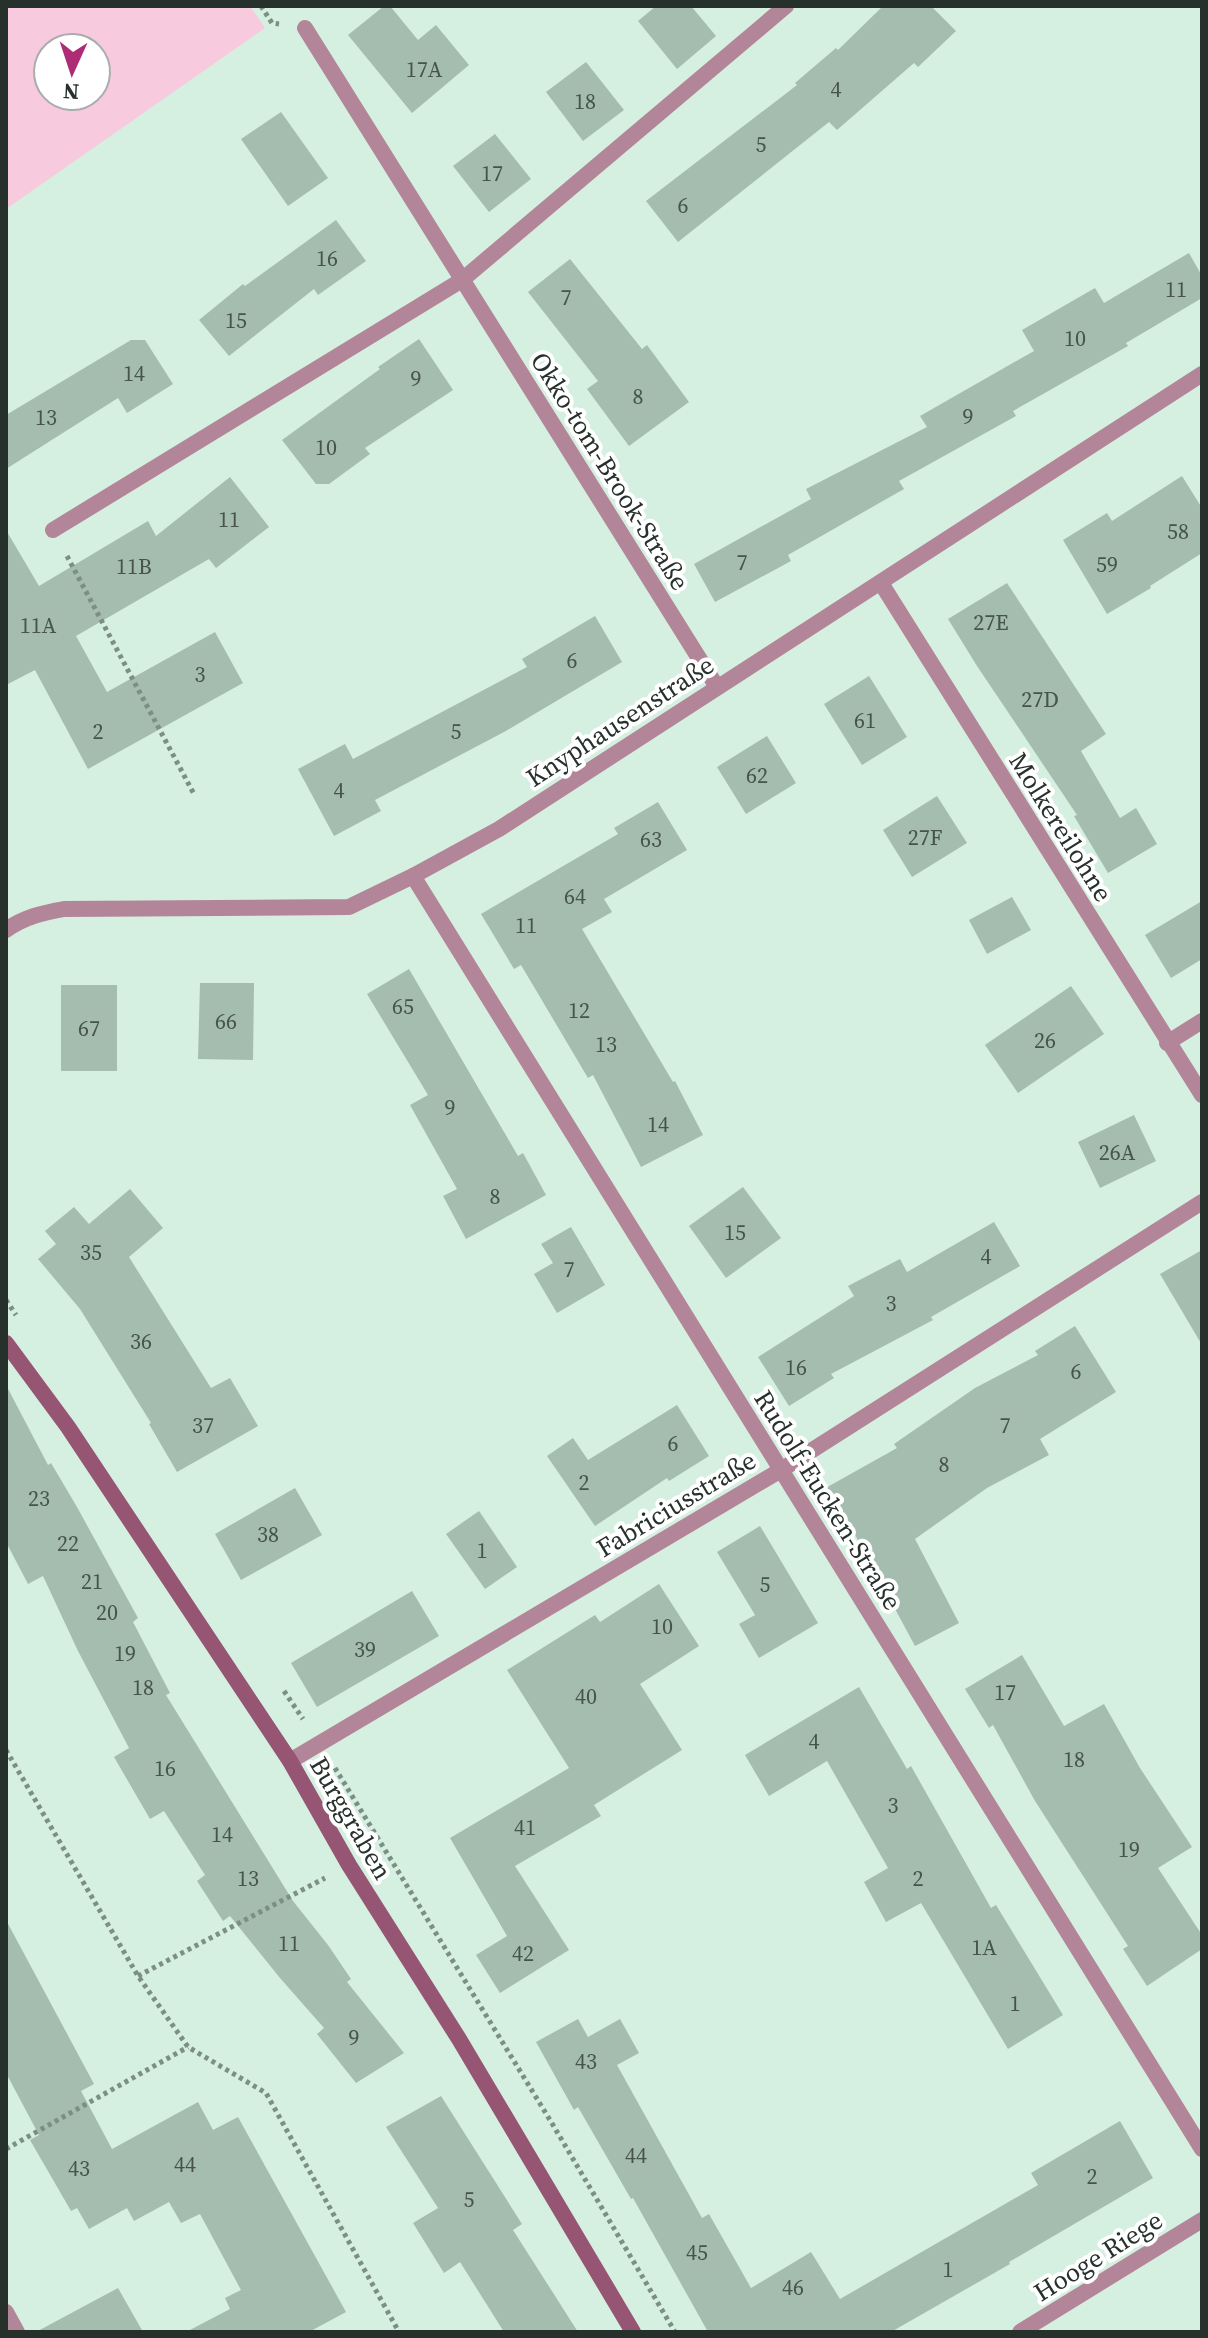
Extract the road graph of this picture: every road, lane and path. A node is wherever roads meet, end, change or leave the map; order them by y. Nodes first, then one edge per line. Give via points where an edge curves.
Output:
1 (786, 6) edge
2 (305, 28) dead end
3 (462, 280) junction
4 (1202, 374) edge
5 (53, 530) joint
6 (881, 583) junction
7 (717, 687) junction
8 (195, 796) dead end
9 (413, 876) junction
10 (6, 930) edge
11 (1202, 1021) edge
12 (1167, 1043) junction
13 (1202, 1095) edge
14 (1202, 1202) edge
15 (6, 1343) edge
16 (781, 1470) junction
17 (6, 1750) edge
18 (290, 1761) junction
19 (349, 1865) junction
20 (138, 1976) junction
21 (188, 2047) junction
22 (6, 2149) edge
23 (1202, 2149) edge
24 (1202, 2220) edge
25 (6, 2312) edge
26 (17, 2332) edge
27 (399, 2332) edge
28 (633, 2332) edge
29 (1020, 2332) edge

1 - 3 street
2 - 3 street, Okko-tom-Brook-Straße
3 - 5 street
3 - 7 street, Okko-tom-Brook-Straße
4 - 6 street, Knyphausenstraße
5 - 8 path
6 - 7 street, Knyphausenstraße
6 - 12 street, Molkereilohne
7 - 9 street, Knyphausenstraße via 499,829
9 - 10 street, Knyphausenstraße via 349,907 64,909 20,920
9 - 16 street, Rudolf-Eucken-Straße
11 - 12 street
12 - 13 street, Molkereilohne
14 - 16 street, Fabriciusstraße
15 - 18 main road, Burggraben via 68,1427
16 - 18 street, Fabriciusstraße
16 - 23 street, Rudolf-Eucken-Straße
17 - 20 path
18 - 19 main road, Burggraben
19 - 20 path
19 - 28 main road, Burggraben
20 - 21 path
21 - 22 path
21 - 27 path via 266,2093
24 - 29 street, Hooge Riege
25 - 26 street

